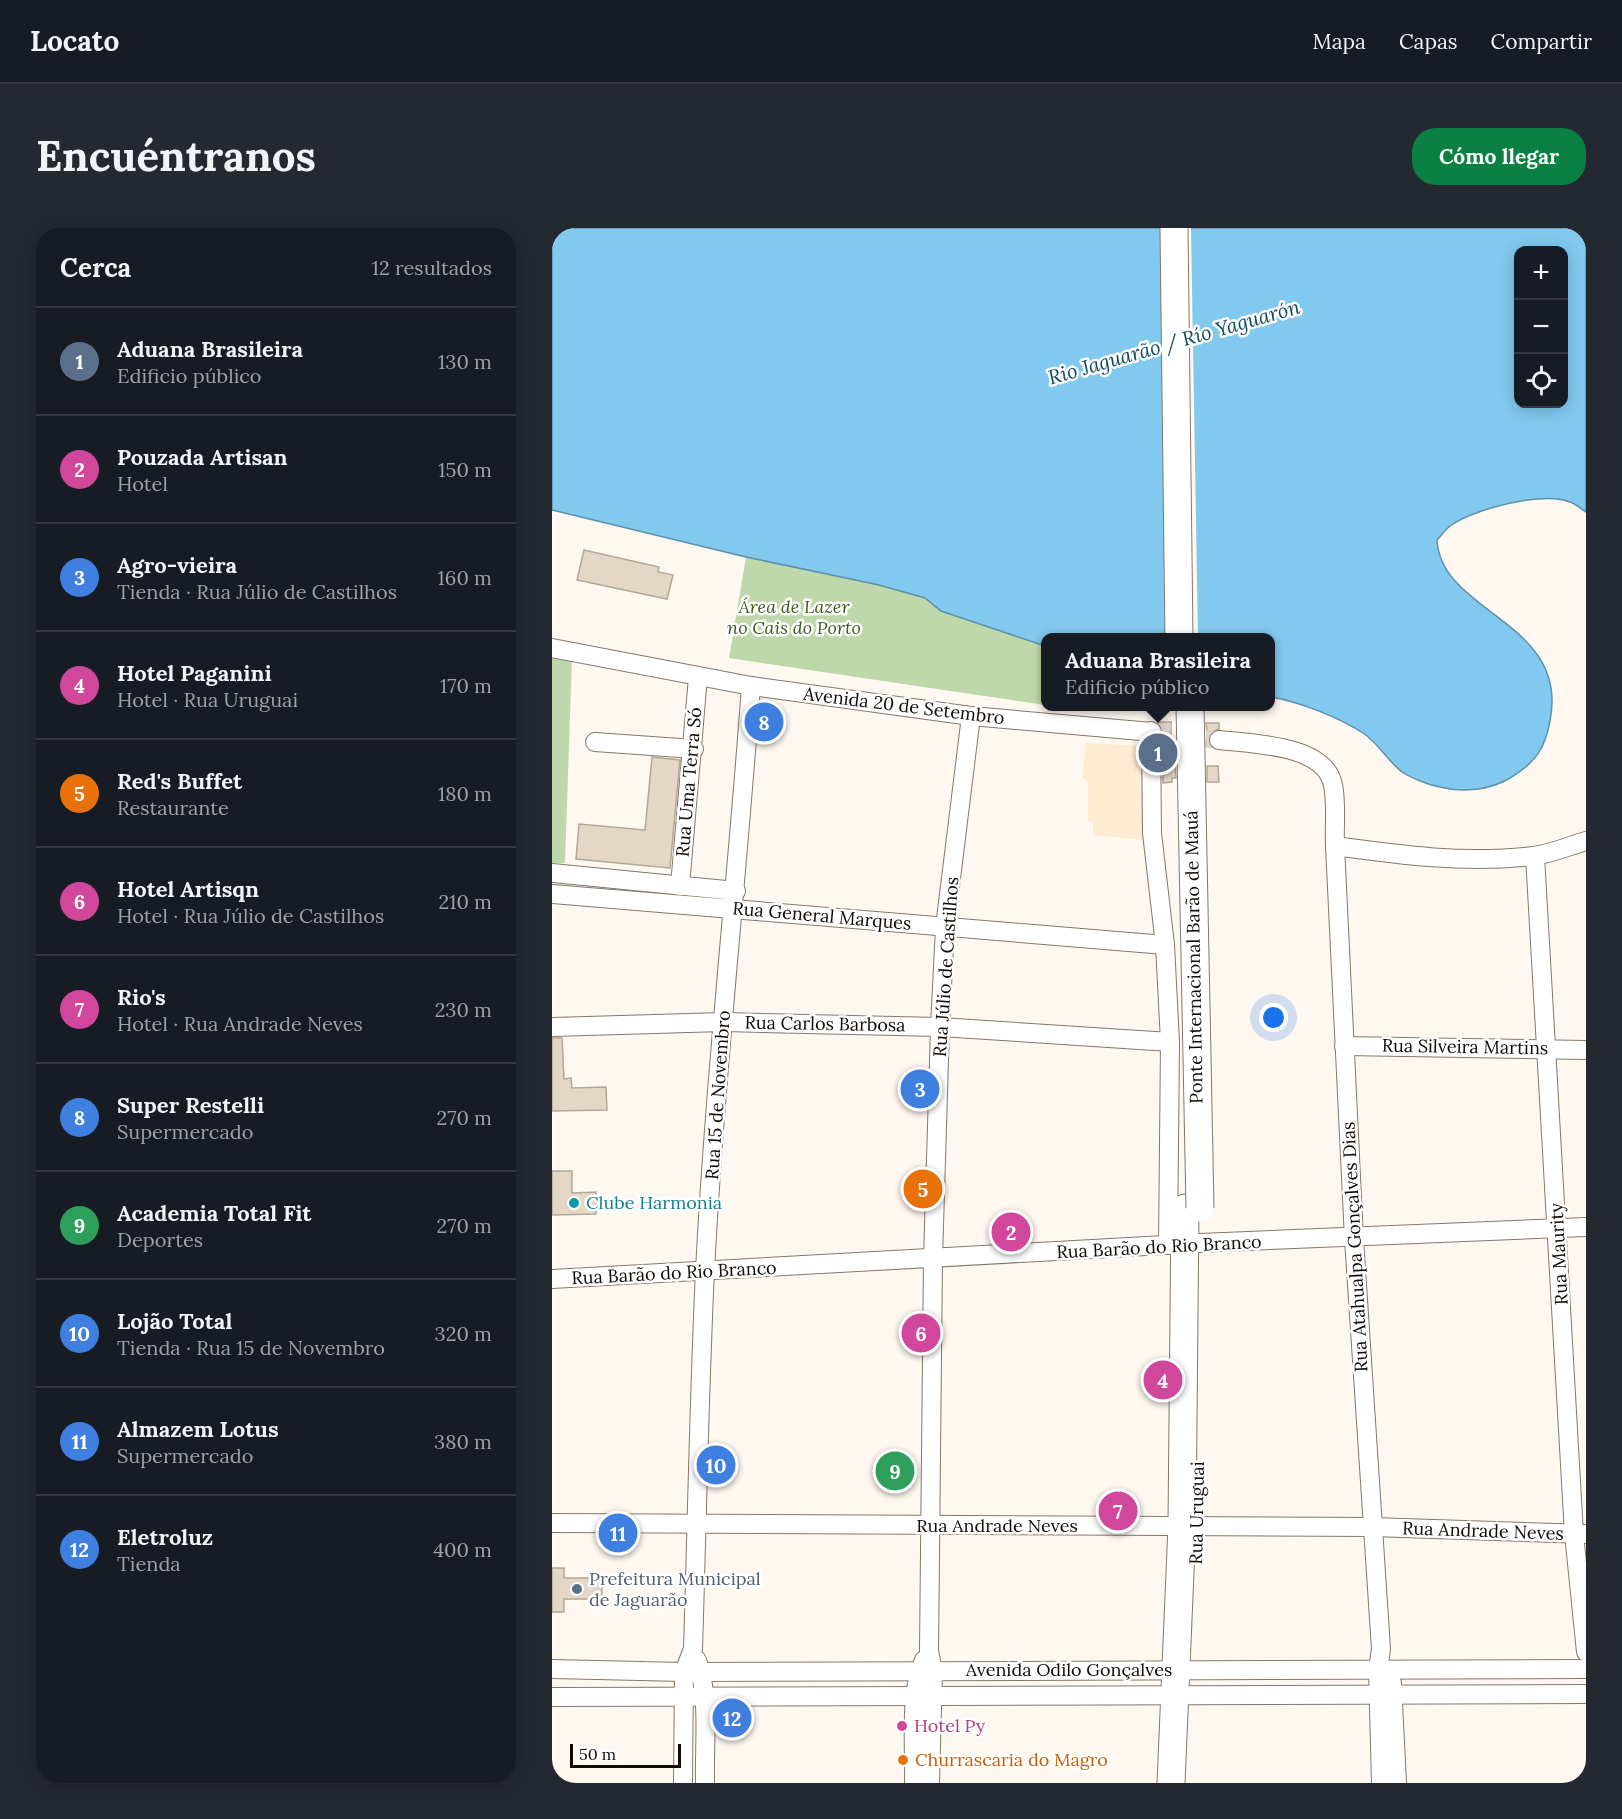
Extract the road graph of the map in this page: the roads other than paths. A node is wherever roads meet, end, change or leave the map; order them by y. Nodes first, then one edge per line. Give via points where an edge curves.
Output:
1 (1174, 228) edge
2 (1186, 228) edge
3 (1181, 342) junction
4 (1179, 633) edge
5 (1190, 633) edge
6 (552, 648) edge
7 (698, 677) junction
8 (751, 686) junction
9 (1180, 711) edge
10 (1190, 711) edge
11 (970, 716) junction
12 (1219, 740) tunnel mouth
13 (595, 742) dead end
14 (694, 749) junction
15 (1586, 841) edge
16 (1335, 846) junction
17 (1534, 856) junction
18 (552, 873) edge
19 (680, 886) junction
20 (552, 894) edge
21 (735, 900) junction
22 (945, 927) junction
23 (1165, 945) junction
24 (723, 1022) junction
25 (940, 1026) junction
26 (552, 1027) edge
27 (1170, 1042) junction
28 (1344, 1046) junction
29 (1545, 1048) junction
30 (1586, 1050) edge
31 (1192, 1208) junction
32 (1586, 1227) edge
33 (1558, 1228) junction
34 (1354, 1239) junction
35 (1184, 1244) junction
36 (933, 1259) junction
37 (705, 1271) junction
38 (552, 1279) edge
39 (552, 1523) edge
40 (697, 1523) junction
41 (931, 1526) junction
42 (1189, 1526) junction
43 (1372, 1527) junction
44 (1580, 1534) edge
45 (1586, 1652) edge
46 (552, 1669) edge
47 (1586, 1669) edge
48 (1044, 1670) junction
49 (1384, 1670) junction
50 (692, 1671) junction
51 (926, 1671) junction
52 (1183, 1681) junction
53 (1586, 1694) edge
54 (1386, 1695) junction
55 (1044, 1696) junction
56 (552, 1697) edge
57 (924, 1697) junction
58 (683, 1698) junction
59 (703, 1698) junction
60 (683, 1783) edge
61 (705, 1783) edge
62 (914, 1783) edge
63 (930, 1783) edge
64 (1171, 1783) edge
65 (1189, 1783) edge
66 (1380, 1783) edge
67 (1396, 1783) edge

1 - 3 highway
2 - 3 highway
3 - 4 highway
3 - 5 highway
6 - 7 street, Avenida 20 de Setembro
7 - 8 street, Avenida 20 de Setembro
7 - 14 street, Rua Uma Terra Só
8 - 11 street, Avenida 20 de Setembro
8 - 21 street, Rua 15 de Novembro
9 - 31 highway, Ponte Internacional Barão de Mauá
10 - 31 highway, Ponte Internacional Barão de Mauá, bridge
11 - 22 street, Rua Júlio de Castilhos
11 - 23 street, Avenida 20 de Setembro via 1152,732 1152,833
12 - 16 street, Rua Atahualpa Gonçalves Dias via 1303,753 1321,762 1333,783
13 - 14 street
14 - 19 street, Rua Uma Terra Só
15 - 17 street
16 - 17 street via 1430,858
16 - 28 street, Rua Atahualpa Gonçalves Dias
17 - 29 street, Rua Maurity
18 - 19 street
19 - 21 street
20 - 21 street, Rua General Marques
21 - 22 street, Rua General Marques
21 - 24 street, Rua 15 de Novembro
22 - 23 street, Rua General Marques
22 - 25 street, Rua Júlio de Castilhos
23 - 27 street
24 - 25 street, Rua Carlos Barbosa
24 - 26 street, Rua Carlos Barbosa
24 - 37 street, Rua 15 de Novembro
25 - 27 street, Rua Carlos Barbosa
25 - 36 street, Rua Júlio de Castilhos
27 - 35 street
28 - 29 street, Rua Silveira Martins
28 - 34 street, Rua Atahualpa Gonçalves Dias
29 - 30 street, Rua Silveira Martins
29 - 33 street, Rua Maurity
31 - 35 highway, Rua Uruguai
32 - 33 street, Rua Barão do Rio Branco
33 - 34 street, Rua Barão do Rio Branco
33 - 44 street, Rua Maurity
34 - 35 street, Rua Barão do Rio Branco
34 - 43 street, Rua Atahualpa Gonçalves Dias
35 - 36 street, Rua Barão do Rio Branco
35 - 42 highway, Rua Uruguai
36 - 37 street, Rua Barão do Rio Branco
36 - 41 street, Rua Júlio de Castilhos
37 - 38 street, Rua Barão do Rio Branco
37 - 40 street, Rua 15 de Novembro
39 - 40 street, Rua Andrade Neves
40 - 41 street, Rua Andrade Neves
40 - 50 street, Rua 15 de Novembro
41 - 42 street, Rua Andrade Neves
41 - 51 street, Rua Júlio de Castilhos
42 - 43 street, Rua Andrade Neves
42 - 52 highway, Rua Uruguai
43 - 44 street, Rua Andrade Neves
43 - 49 street, Rua Atahualpa Gonçalves Dias
44 - 45 street, Rua Maurity
46 - 50 street, Avenida Odilo Gonçalves
47 - 49 street, Avenida Odilo Gonçalves
48 - 51 street, Avenida Odilo Gonçalves
48 - 52 street, Avenida Odilo Gonçalves
48 - 55 street
49 - 52 street, Avenida Odilo Gonçalves
49 - 54 street, Rua Atahualpa Gonçalves Dias
50 - 51 street, Avenida Odilo Gonçalves
50 - 58 street, Rua 15 de Novembro
50 - 59 street, Rua 15 de Novembro
51 - 57 street, Rua Júlio de Castilhos
52 - 54 street, Avenida Odilo Gonçalves
52 - 55 street, Avenida Odilo Gonçalves
52 - 64 highway, Rua Uruguai
52 - 65 highway, Rua Uruguai
53 - 54 street, Avenida Odilo Gonçalves
54 - 66 street
54 - 67 street
55 - 57 street, Avenida Odilo Gonçalves
56 - 58 street, Avenida Odilo Gonçalves
57 - 59 street, Avenida Odilo Gonçalves
57 - 62 street, Rua Júlio de Castilhos
57 - 63 street, Rua Júlio de Castilhos
58 - 59 street, Avenida Odilo Gonçalves
58 - 60 street, Rua 15 de Novembro
59 - 61 street, Rua 15 de Novembro

